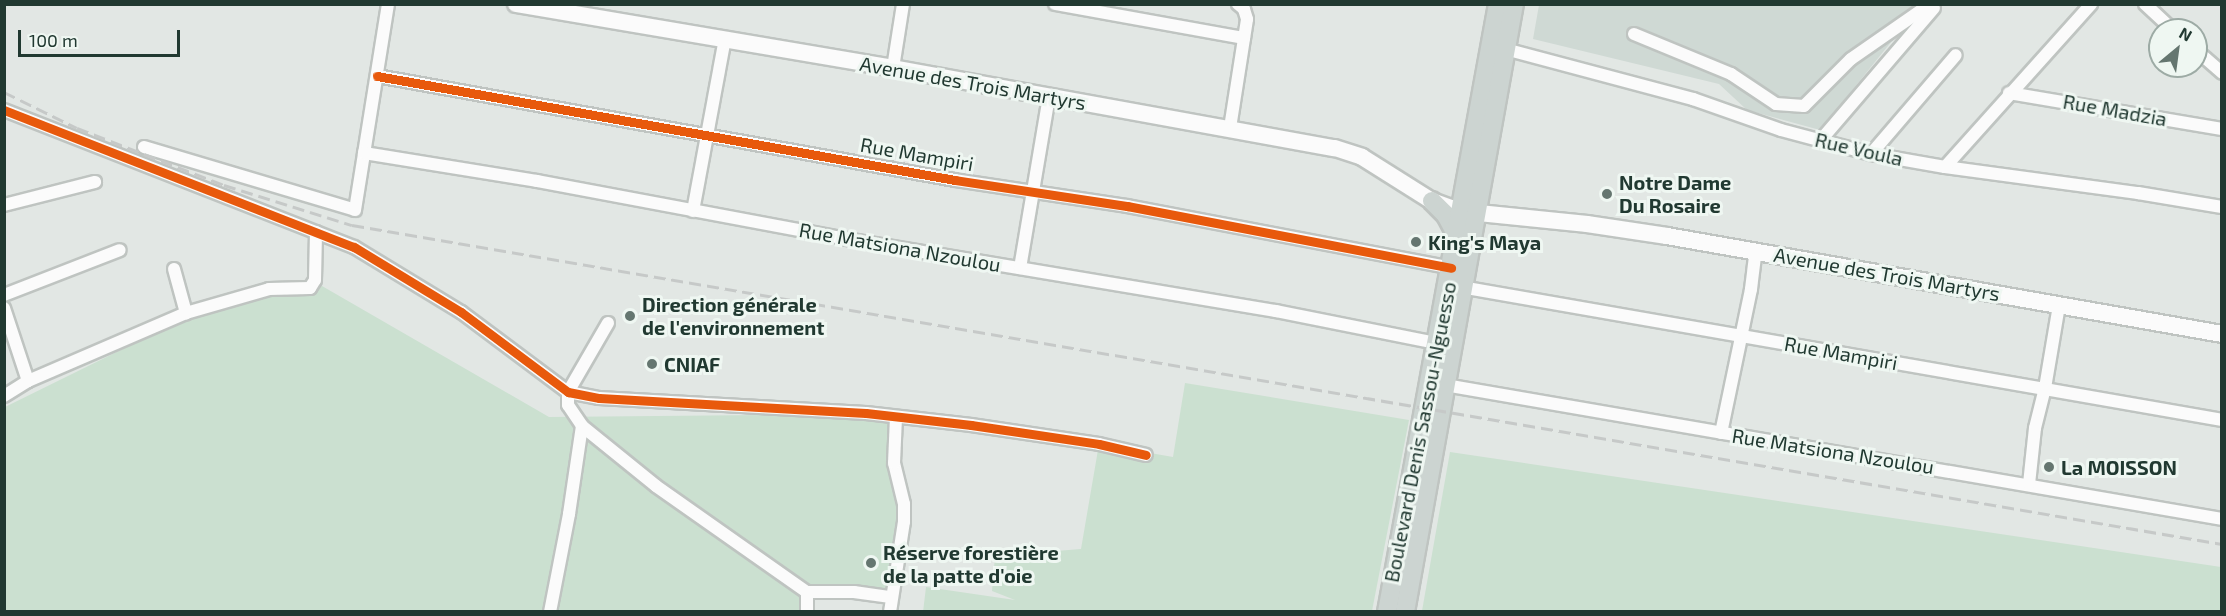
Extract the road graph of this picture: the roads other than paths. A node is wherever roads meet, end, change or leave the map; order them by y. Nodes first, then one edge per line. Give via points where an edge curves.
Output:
1 (388, 4) edge
2 (516, 4) edge
3 (903, 4) edge
4 (1055, 4) edge
5 (1238, 4) edge
6 (1498, 4) edge
7 (1514, 4) edge
8 (1930, 4) edge
9 (1937, 4) edge
10 (2091, 4) edge
11 (2145, 4) edge
12 (587, 10) edge
13 (2161, 18) edge
14 (1634, 34) dead end
15 (1244, 38) junction
16 (725, 39) junction
17 (1505, 49) junction
18 (1956, 55) dead end
19 (2208, 61) edge
20 (893, 68) junction
21 (2222, 73) edge
22 (377, 76) junction
23 (2009, 93) junction
24 (1049, 96) junction
25 (4, 110) edge
26 (1230, 128) junction
27 (2222, 129) edge
28 (707, 134) junction
29 (1820, 141) junction
30 (144, 147) dead end
31 (364, 153) junction
32 (1871, 154) junction
33 (1945, 167) junction
34 (95, 182) dead end
35 (1032, 192) junction
36 (1426, 196) junction
37 (4, 205) edge
38 (2222, 207) edge
39 (1468, 208) junction
40 (693, 211) junction
41 (316, 232) junction
42 (1456, 234) junction
43 (120, 250) dead end
44 (1756, 250) junction
45 (1020, 268) junction
46 (1451, 268) junction
47 (174, 269) dead end
48 (1461, 286) junction
49 (4, 294) edge
50 (2059, 305) junction
51 (4, 308) edge
52 (186, 313) junction
53 (608, 323) dead end
54 (2222, 334) edge
55 (1741, 335) junction
56 (1436, 343) junction
57 (28, 381) junction
58 (1445, 385) junction
59 (2045, 388) junction
60 (568, 392) junction
61 (4, 396) edge
62 (896, 418) junction
63 (2222, 420) edge
64 (582, 426) junction
65 (1721, 433) junction
66 (1146, 455) dead end
67 (2029, 484) junction
68 (2222, 519) edge
69 (807, 592) junction
70 (891, 597) junction
71 (550, 612) edge
72 (807, 612) edge
73 (890, 612) edge
74 (1387, 612) edge
75 (1405, 612) edge

1 - 22 street
2 - 12 main road, Avenue des Trois Martyrs
3 - 20 street
4 - 15 street
5 - 15 street via 1246,19
6 - 39 main road, Boulevard Denis Sassou-Nguesso
7 - 17 main road, Boulevard Denis Sassou-Nguesso
8 - 14 street via 1851,59 1804,106 1776,104 1731,75
9 - 29 street
10 - 23 street
11 - 13 street
12 - 16 main road, Avenue des Trois Martyrs
15 - 26 street
16 - 20 main road, Avenue des Trois Martyrs
16 - 28 street
17 - 29 street, Rue Voula via 1693,99
17 - 39 main road, Boulevard Denis Sassou-Nguesso
18 - 32 street
19 - 21 street
20 - 24 main road, Avenue des Trois Martyrs
22 - 28 street, Rue Mampiri
22 - 31 street
23 - 27 street, Rue Madzia
23 - 33 street
24 - 26 main road, Avenue des Trois Martyrs
24 - 35 street
25 - 41 street
26 - 36 main road, Avenue des Trois Martyrs via 1351,152
28 - 35 street, Rue Mampiri
28 - 40 street
29 - 32 street, Rue Voula
30 - 31 street via 351,211 357,208
31 - 40 street, Rue Matsiona Nzoulou
32 - 33 street, Rue Voula
33 - 38 street, Rue Voula
34 - 37 street
35 - 45 street
35 - 46 street, Rue Mampiri via 1126,206
36 - 39 main road, Avenue des Trois Martyrs
36 - 42 main road via 1446,215
39 - 42 main road, Boulevard Denis Sassou-Nguesso
39 - 44 main road, Avenue des Trois Martyrs
39 - 48 main road, Boulevard Denis Sassou-Nguesso
40 - 45 street, Rue Matsiona Nzoulou
41 - 52 street via 315,280 310,288 269,289
41 - 60 street via 354,247 461,312
42 - 46 main road, Boulevard Denis Sassou-Nguesso
43 - 49 street
44 - 50 main road, Avenue des Trois Martyrs
44 - 55 street
45 - 56 street, Rue Matsiona Nzoulou
46 - 56 main road, Boulevard Denis Sassou-Nguesso
47 - 52 street
48 - 55 street, Rue Mampiri
48 - 58 main road, Boulevard Denis Sassou-Nguesso
50 - 54 main road, Avenue des Trois Martyrs
50 - 59 street
51 - 57 street
52 - 57 street
53 - 60 street
55 - 59 street, Rue Mampiri
55 - 65 street
56 - 74 main road, Boulevard Denis Sassou-Nguesso
57 - 61 street
58 - 65 street, Rue Matsiona Nzoulou
58 - 75 main road, Boulevard Denis Sassou-Nguesso
59 - 63 street, Rue Mampiri
59 - 67 street via 2035,428
60 - 62 street via 599,398
60 - 64 street via 568,405
62 - 66 street via 1100,444
62 - 70 street via 894,463 904,504 904,522
64 - 69 street via 656,486
64 - 71 street via 570,514
65 - 67 street, Rue Matsiona Nzoulou
67 - 68 street, Rue Matsiona Nzoulou
69 - 70 street
69 - 72 street
70 - 73 street

